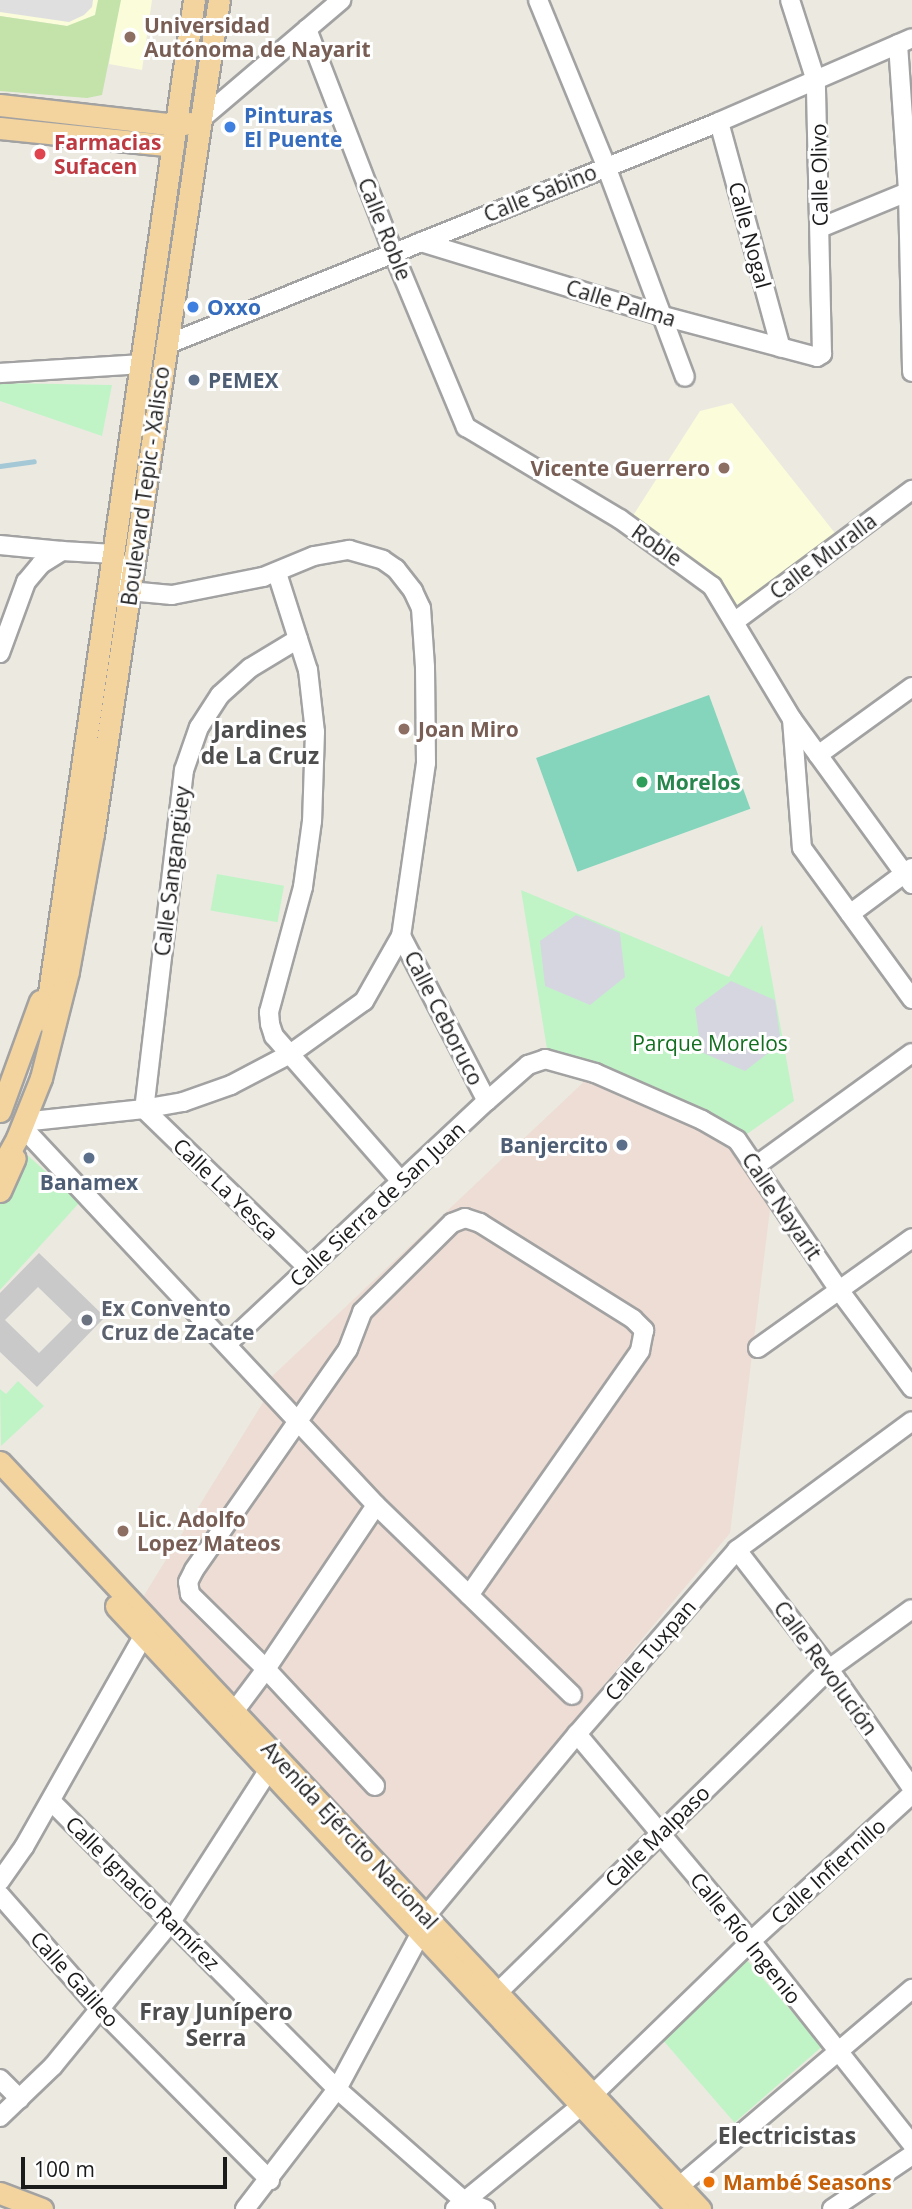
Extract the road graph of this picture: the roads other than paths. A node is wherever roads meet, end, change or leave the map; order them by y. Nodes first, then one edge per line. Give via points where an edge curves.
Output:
1 (194, 0) edge
2 (219, 0) edge
3 (341, 0) edge
4 (538, 0) edge
5 (790, 0) edge
6 (307, 29) junction
7 (905, 41) edge
8 (816, 81) junction
9 (0, 105) edge
10 (199, 121) junction
11 (719, 122) junction
12 (0, 128) edge
13 (174, 135) junction
14 (606, 166) junction
15 (910, 191) edge
16 (820, 228) junction
17 (421, 242) junction
18 (393, 252) junction
19 (663, 316) junction
20 (166, 345) junction
21 (781, 348) junction
22 (822, 354) joint
23 (142, 364) junction
24 (912, 372) edge
25 (0, 373) edge
26 (685, 377) dead end
27 (466, 427) joint
28 (912, 490) edge
29 (0, 545) edge
30 (62, 551) junction
31 (114, 554) junction
32 (277, 573) junction
33 (129, 591) junction
34 (734, 622) junction
35 (298, 639) junction
36 (0, 653) edge
37 (912, 687) edge
38 (792, 719) junction
39 (818, 755) junction
40 (909, 875) edge
41 (850, 914) junction
42 (401, 936) junction
43 (60, 970) junction
44 (912, 999) edge
45 (912, 1053) edge
46 (290, 1054) junction
47 (528, 1065) joint
48 (487, 1101) junction
49 (144, 1109) junction
50 (0, 1111) edge
51 (29, 1127) junction
52 (0, 1144) edge
53 (757, 1165) junction
54 (0, 1169) edge
55 (401, 1181) junction
56 (0, 1191) edge
57 (912, 1238) edge
58 (308, 1268) junction
59 (839, 1290) junction
60 (227, 1344) junction
61 (758, 1348) dead end
62 (912, 1388) edge
63 (298, 1420) junction
64 (912, 1421) edge
65 (0, 1462) edge
66 (0, 1482) edge
67 (376, 1505) junction
68 (737, 1550) junction
69 (469, 1595) junction
70 (912, 1609) edge
71 (147, 1628) junction
72 (829, 1669) junction
73 (267, 1670) junction
74 (572, 1695) dead end
75 (230, 1717) junction
76 (578, 1734) junction
77 (273, 1764) junction
78 (375, 1786) dead end
79 (912, 1788) edge
80 (912, 1794) edge
81 (51, 1801) junction
82 (660, 1833) junction
83 (0, 1881) edge
84 (0, 1895) edge
85 (171, 1922) junction
86 (422, 1925) junction
87 (751, 1941) junction
88 (912, 1989) edge
89 (492, 1998) junction
90 (101, 2010) junction
91 (837, 2050) junction
92 (0, 2079) edge
93 (337, 2089) junction
94 (20, 2099) junction
95 (587, 2100) junction
96 (0, 2117) edge
97 (912, 2144) edge
98 (912, 2155) edge
99 (270, 2180) junction
100 (0, 2193) edge
101 (674, 2197) edge
102 (459, 2204) edge
103 (42, 2209) edge
104 (245, 2209) edge
105 (485, 2209) edge
106 (700, 2209) edge
107 (832, 2209) edge

1 - 13 main road, Boulevard Tepic - Xalisco
2 - 10 main road, Boulevard Tepic - Xalisco
3 - 6 street
4 - 14 street
5 - 8 street, Calle Olivo
6 - 10 street
6 - 18 street, Calle Roble
7 - 8 street, Calle Sabino
7 - 15 street
8 - 11 street, Calle Sabino
8 - 16 street, Calle Olivo
9 - 13 main road
10 - 13 main road
10 - 20 main road, Boulevard Tepic - Xalisco
11 - 14 street, Calle Sabino
11 - 21 street, Calle Nogal
12 - 13 main road
13 - 23 main road, Boulevard Tepic - Xalisco
14 - 17 street, Calle Sabino
14 - 19 street
15 - 16 street
15 - 24 street
16 - 22 street, Calle Olivo
17 - 18 street, Calle Sabino
17 - 19 street, Calle Palma
18 - 20 street, Calle Sabino
18 - 27 street, Calle Roble
19 - 21 street, Calle Palma
19 - 26 street
20 - 33 main road, Boulevard Tepic - Xalisco
21 - 22 street, Calle Palma
23 - 25 street
23 - 31 main road, Boulevard Tepic - Xalisco
27 - 34 street, Roble via 620,519 688,567 712,586
28 - 34 street, Calle Muralla
29 - 30 street
30 - 31 street
30 - 36 street via 41,564 26,582
31 - 33 street
31 - 43 main road, Boulevard Tepic - Xalisco
32 - 33 street via 172,595
32 - 35 street
32 - 42 street via 314,556 349,550 364,553 396,569 421,608 426,763
33 - 43 main road, Boulevard Tepic - Xalisco via 93,834
34 - 38 street, Roble
35 - 46 street via 308,670 316,732 312,821 303,887 269,1012 274,1036
35 - 49 street, Calle Sangangüey via 250,668 220,695 199,727 184,770
37 - 39 street
38 - 39 street, Roble
38 - 41 street via 802,848
39 - 40 street, Roble
40 - 41 street
41 - 44 street
42 - 46 street via 364,1001
42 - 48 street, Calle Ceboruco
43 - 50 main road
43 - 51 main road via 62,1033
43 - 52 main road
43 - 54 main road via 41,1078
45 - 53 street
46 - 49 street via 231,1085 183,1102
46 - 55 street
47 - 48 street, Calle Sierra de San Juan
47 - 53 street, Calle Nayarit via 545,1059 595,1073 702,1120 737,1140
48 - 55 street, Calle Sierra de San Juan
49 - 51 street
49 - 58 street, Calle La Yesca
51 - 56 main road
51 - 60 street
53 - 59 street, Calle Nayarit
55 - 58 street, Calle Sierra de San Juan
57 - 59 street
58 - 60 street, Calle Sierra de San Juan
59 - 61 street
59 - 62 street, Calle Nayarit
60 - 63 street
63 - 67 street
63 - 69 street via 348,1349 362,1312 457,1220 473,1219 640,1325 644,1338 640,1351
63 - 73 street via 188,1582 190,1594
64 - 68 street, Calle Tuxpan
65 - 71 main road, Avenida Ejército Nacional
66 - 71 main road, Avenida Ejército Nacional
67 - 69 street
67 - 73 street
68 - 72 street, Calle Revolución
68 - 76 street, Calle Tuxpan
69 - 74 street
70 - 72 street, Calle Malpaso
71 - 75 main road, Avenida Ejército Nacional
71 - 81 street
72 - 79 street, Calle Revolución
72 - 82 street, Calle Malpaso
73 - 75 street
73 - 78 street
75 - 77 main road, Avenida Ejército Nacional
76 - 82 street, Calle Río Ingenio
76 - 86 street, Calle Tuxpan
77 - 85 street
77 - 86 main road, Avenida Ejército Nacional
80 - 87 street, Calle Infiernillo
81 - 83 street
81 - 85 street, Calle Ignacio Ramírez
82 - 87 street, Calle Río Ingenio
82 - 89 street, Calle Malpaso
84 - 90 street, Calle Galileo
85 - 90 street
85 - 93 street, Calle Ignacio Ramírez
86 - 89 main road, Avenida Ejército Nacional
86 - 93 street, Calle Tuxpan
87 - 91 street, Calle Río Ingenio
87 - 95 street, Calle Infiernillo
88 - 91 street
89 - 95 main road, Avenida Ejército Nacional
90 - 94 street
90 - 99 street, Calle Galileo
91 - 97 street, Calle Río Ingenio
91 - 101 street
92 - 94 street
93 - 99 street, Calle Tuxpan
93 - 102 street, Calle Ignacio Ramírez
94 - 96 street
95 - 101 main road, Avenida Ejército Nacional
95 - 102 street, Calle Infiernillo
98 - 107 street
99 - 104 street, Calle Tuxpan
100 - 103 main road
101 - 106 main road, Avenida Ejército Nacional
102 - 105 street, Calle Ignacio Ramírez

